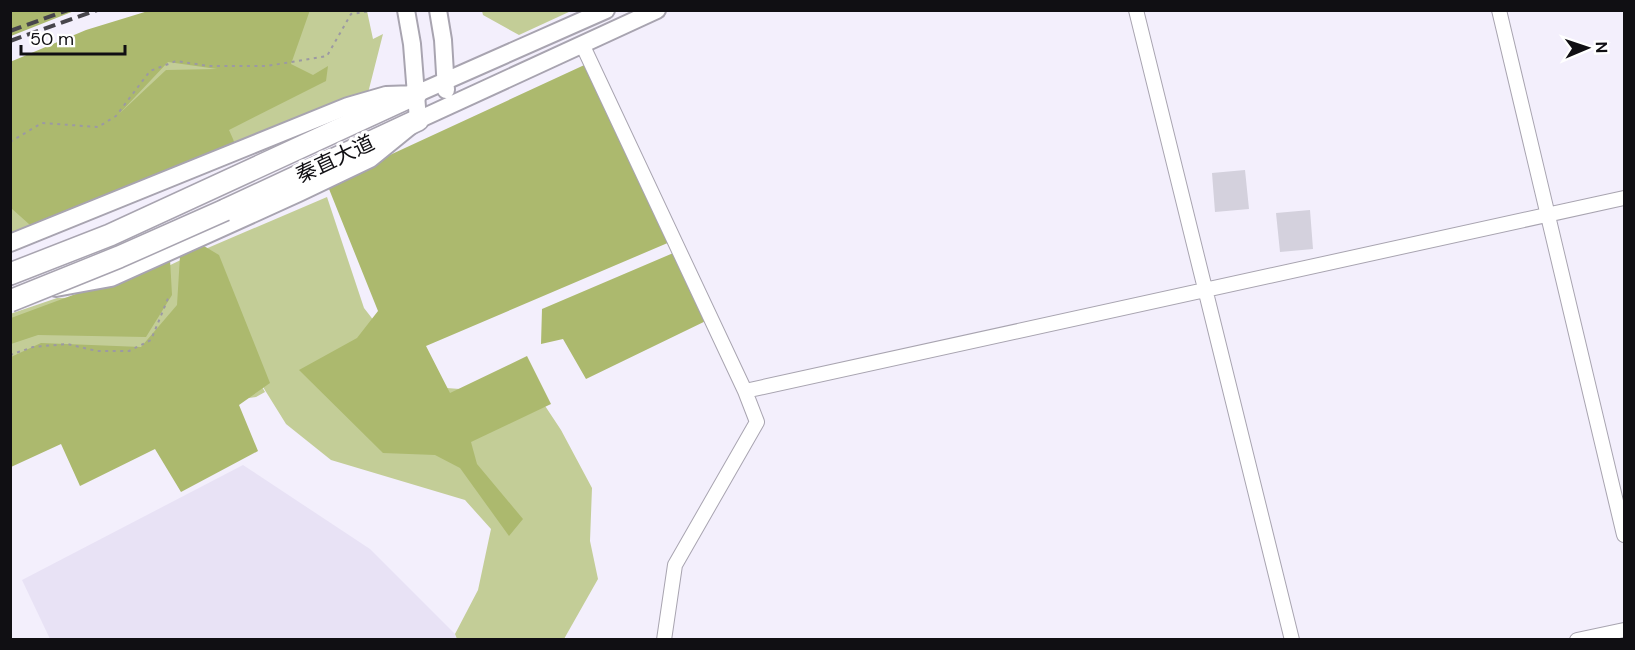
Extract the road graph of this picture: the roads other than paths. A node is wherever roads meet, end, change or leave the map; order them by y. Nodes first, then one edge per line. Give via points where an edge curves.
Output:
1 (406, 10) edge
2 (438, 10) edge
3 (606, 10) edge
4 (657, 10) edge
5 (1136, 10) edge
6 (1499, 10) edge
7 (582, 44) junction
8 (446, 80) junction
9 (416, 94) junction
10 (448, 106) junction
11 (418, 120) junction
12 (1624, 198) edge
13 (1549, 214) junction
14 (14, 238) edge
15 (10, 274) edge
16 (1205, 290) junction
17 (10, 294) edge
18 (10, 301) edge
19 (745, 391) junction
20 (1624, 535) edge
21 (1624, 630) edge
22 (664, 639) edge
23 (1292, 639) edge
24 (1577, 639) edge

1 - 9 street
2 - 8 street
3 - 8 street
4 - 7 street, 秦直大道
5 - 16 street
6 - 13 street
7 - 10 street, 秦直大道
7 - 19 street
8 - 9 street
8 - 10 street
9 - 11 street
9 - 14 street via 386,95 348,106
9 - 15 main road, 秦直大道 via 110,235
10 - 11 street, 秦直大道
11 - 17 street via 370,159 111,278
11 - 18 main road, 秦直大道, bridge via 225,210
12 - 13 street
13 - 16 street
13 - 20 street
16 - 19 street
16 - 23 street
19 - 22 street via 758,422 675,565
21 - 24 street

